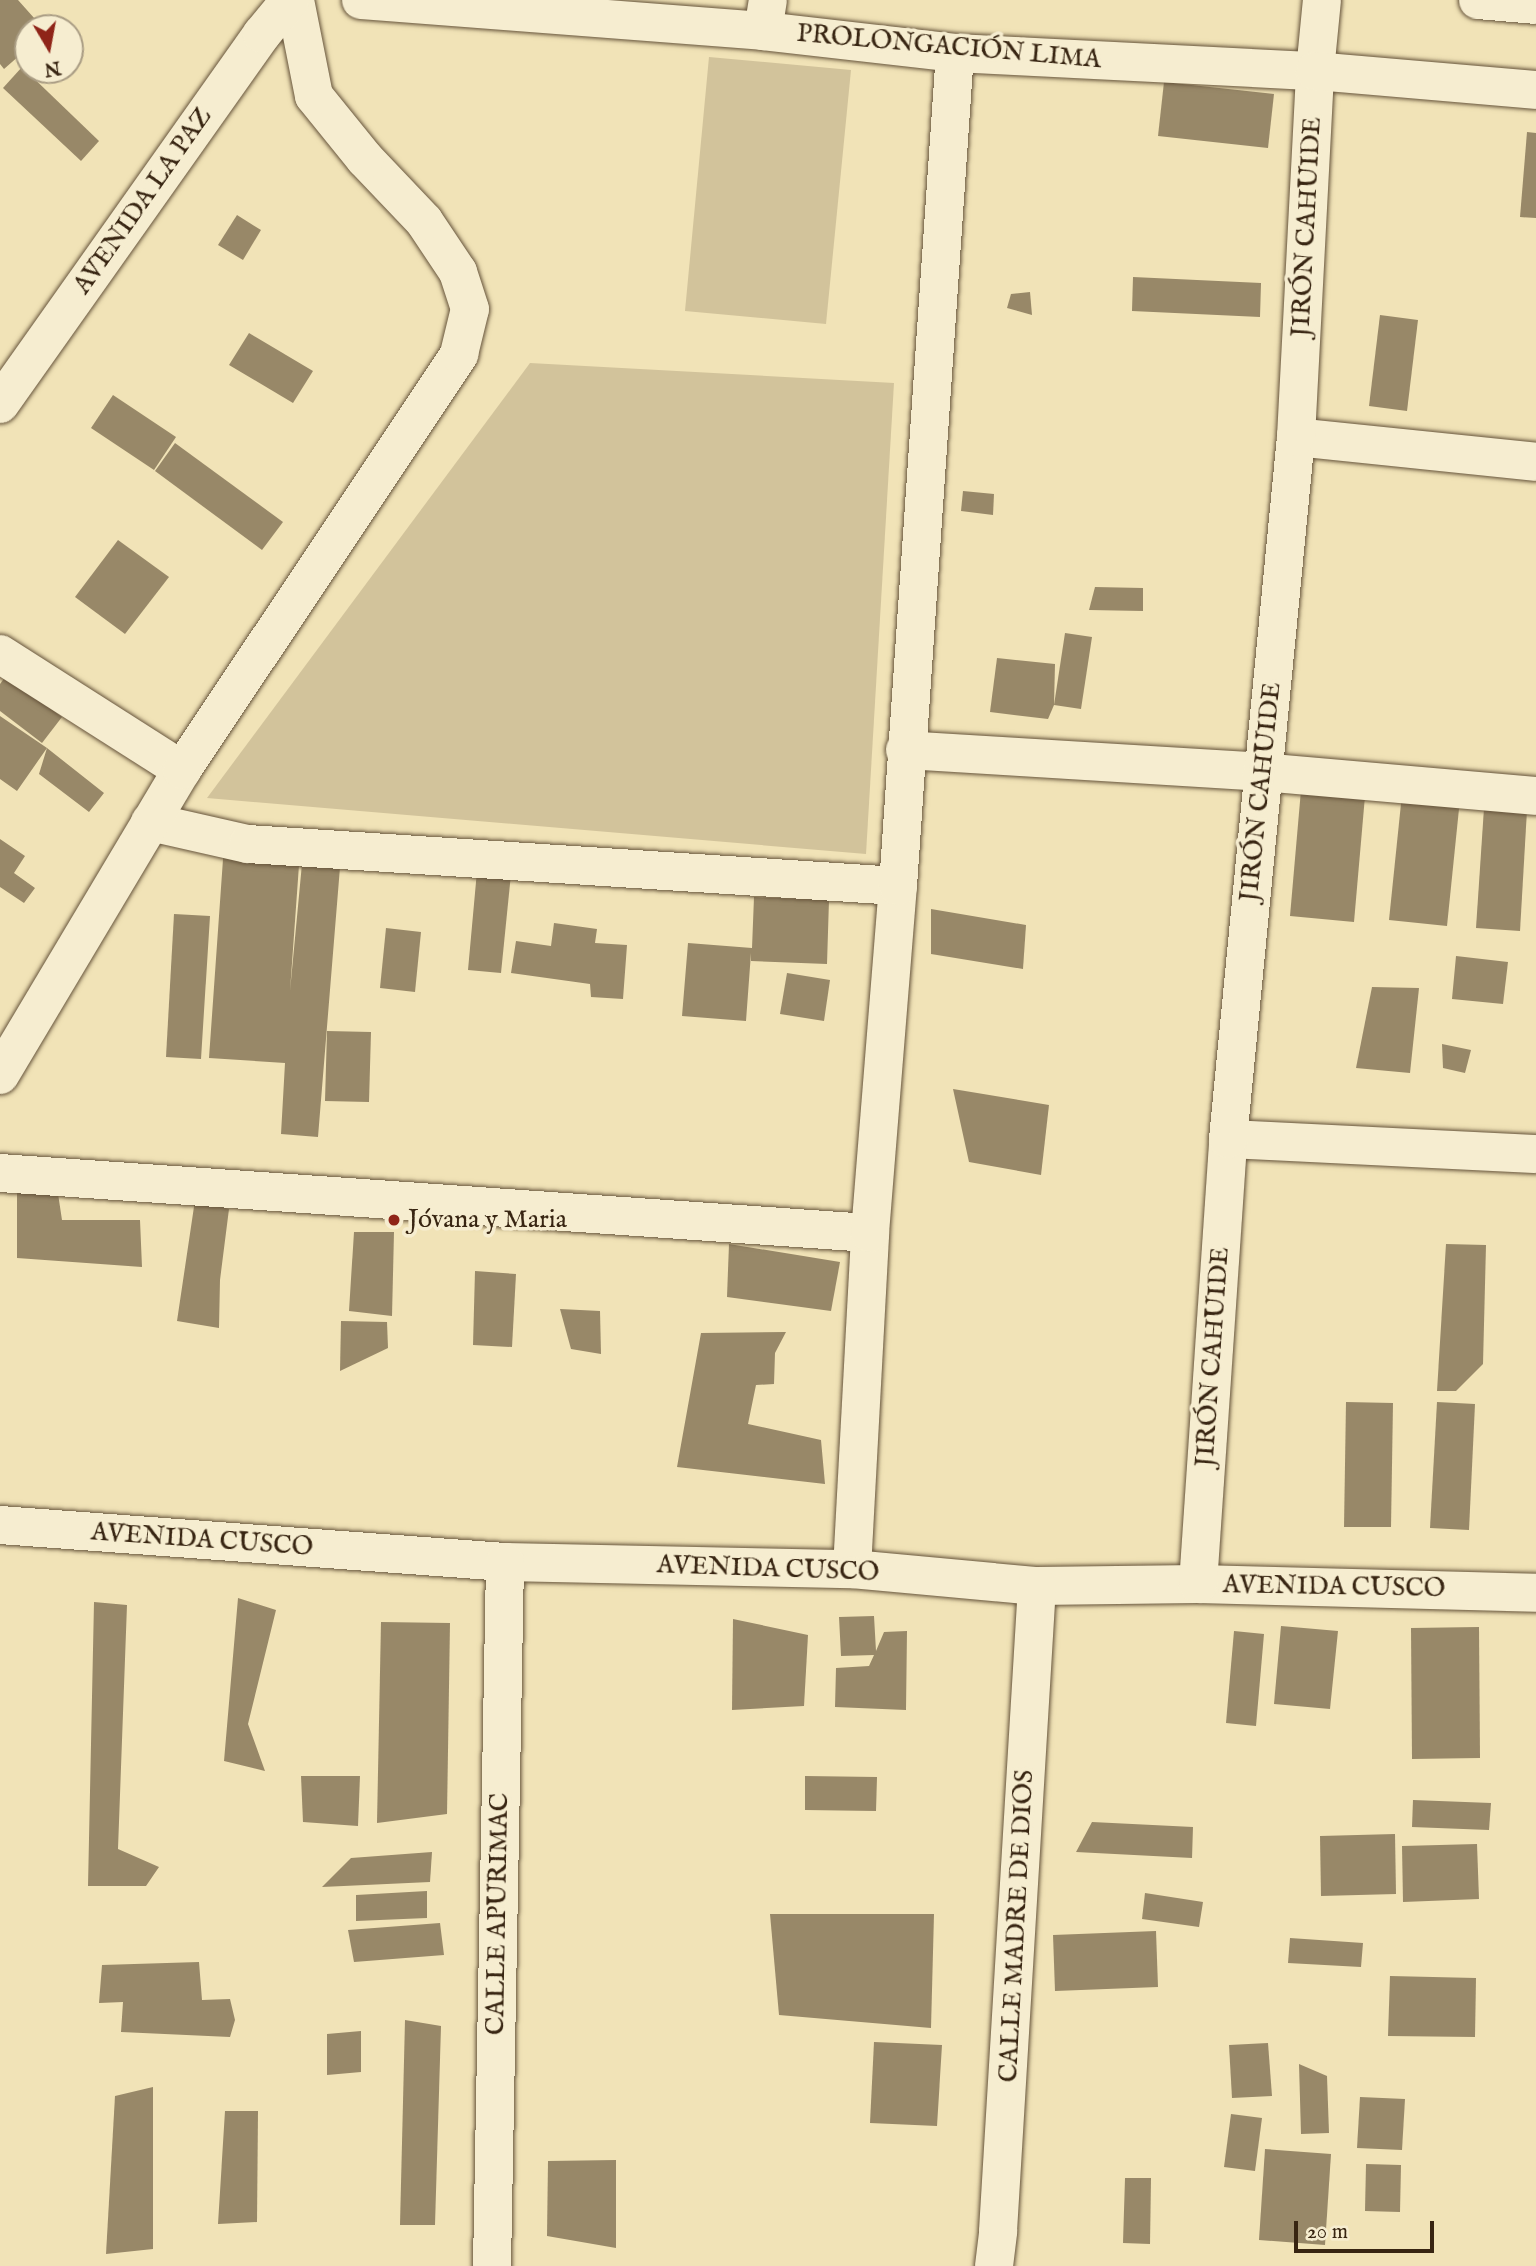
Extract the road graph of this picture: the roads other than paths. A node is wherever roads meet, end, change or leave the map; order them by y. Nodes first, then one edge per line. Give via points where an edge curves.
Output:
1 (292, 0) edge
2 (361, 0) edge
3 (1322, 0) edge
4 (1478, 0) edge
5 (1536, 5) edge
6 (765, 15) edge
7 (954, 53) junction
8 (1315, 71) junction
9 (1536, 90) edge
10 (4, 387) edge
11 (1296, 437) junction
12 (1536, 462) edge
13 (0, 654) edge
14 (905, 750) junction
15 (182, 771) junction
16 (1262, 772) junction
17 (1536, 796) edge
18 (150, 822) junction
19 (898, 886) junction
20 (0, 1074) edge
21 (1228, 1139) junction
22 (1536, 1154) edge
23 (0, 1173) edge
24 (870, 1233) junction
25 (0, 1525) edge
26 (505, 1562) junction
27 (852, 1569) junction
28 (1198, 1584) junction
29 (1037, 1586) junction
30 (1536, 1592) edge
31 (492, 2266) edge
32 (994, 2266) edge

1 - 10 street, AVENIDA LA PAZ via 262,34
1 - 15 street via 314,96 424,221 458,272 470,309 459,354
2 - 6 street, PROLONGACIÓN LIMA
3 - 8 street, JIRÓN CAHUIDE
4 - 5 street
6 - 7 street, PROLONGACIÓN LIMA
7 - 8 street, PROLONGACIÓN LIMA
7 - 14 street
8 - 9 street, PROLONGACIÓN LIMA
8 - 11 street, JIRÓN CAHUIDE
11 - 12 street
11 - 16 street, JIRÓN CAHUIDE
13 - 15 street
14 - 16 street
14 - 19 street
15 - 18 street
16 - 17 street
16 - 21 street, JIRÓN CAHUIDE
18 - 19 street via 248,844
18 - 20 street
19 - 24 street
21 - 22 street
21 - 28 street, JIRÓN CAHUIDE
23 - 24 street
24 - 27 street
25 - 26 street, AVENIDA CUSCO
26 - 27 street, AVENIDA CUSCO
26 - 31 street, CALLE APURIMAC
27 - 29 street, AVENIDA CUSCO
28 - 29 street, AVENIDA CUSCO
28 - 30 street, AVENIDA CUSCO
29 - 32 street, CALLE MADRE DE DIOS

